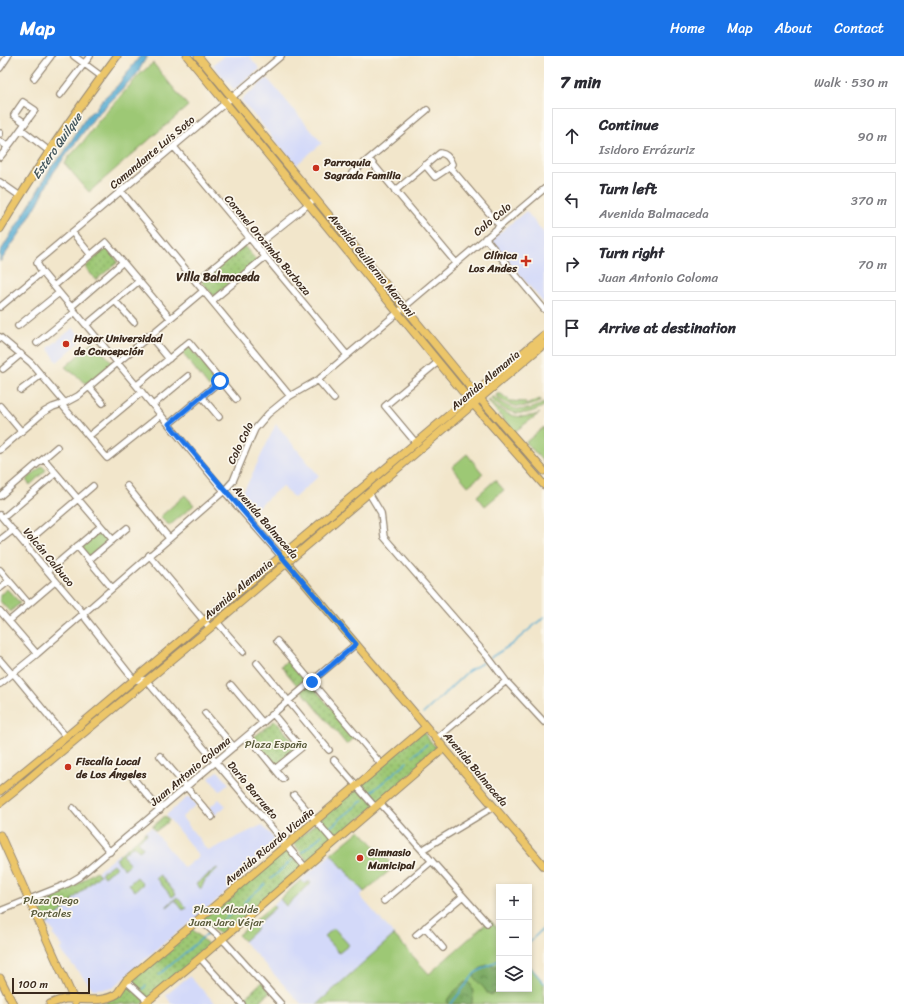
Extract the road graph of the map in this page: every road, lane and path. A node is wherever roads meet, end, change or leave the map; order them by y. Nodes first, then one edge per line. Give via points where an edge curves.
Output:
1 (8, 56) edge
2 (51, 56) edge
3 (74, 56) edge
4 (90, 56) edge
5 (117, 56) edge
6 (187, 56) edge
7 (198, 56) edge
8 (281, 56) edge
9 (84, 63) junction
10 (205, 65) junction
11 (0, 68) edge
12 (199, 71) junction
13 (102, 76) junction
14 (34, 78) dead end
15 (60, 95) dead end
16 (233, 98) junction
17 (226, 104) junction
18 (427, 110) dead end
19 (25, 123) dead end
20 (21, 129) junction
21 (0, 141) edge
22 (8, 147) junction
23 (174, 147) junction
24 (49, 151) junction
25 (0, 158) edge
26 (369, 160) junction
27 (425, 166) junction
28 (450, 167) junction
29 (352, 173) dead end
30 (0, 182) edge
31 (544, 190) edge
32 (120, 191) junction
33 (395, 191) junction
34 (20, 196) junction
35 (316, 198) junction
36 (308, 204) junction
37 (500, 226) junction
38 (0, 229) edge
39 (72, 232) junction
40 (250, 238) junction
41 (485, 238) junction
42 (256, 246) junction
43 (91, 255) junction
44 (265, 256) junction
45 (123, 262) junction
46 (37, 263) joint
47 (456, 263) junction
48 (42, 272) junction
49 (139, 281) junction
50 (196, 282) junction
51 (54, 286) junction
52 (204, 291) junction
53 (59, 293) junction
54 (115, 301) junction
55 (212, 301) junction
56 (405, 306) junction
57 (0, 307) edge
58 (71, 307) junction
59 (544, 309) edge
60 (75, 312) junction
61 (397, 312) junction
62 (170, 318) junction
63 (134, 322) dead end
64 (86, 325) junction
65 (18, 326) dead end
66 (149, 335) junction
67 (544, 335) edge
68 (0, 337) edge
69 (37, 343) dead end
70 (544, 344) edge
71 (21, 354) junction
72 (347, 355) junction
73 (169, 359) junction
74 (117, 362) junction
75 (438, 362) junction
76 (3, 369) dead end
77 (41, 375) junction
78 (188, 376) dead end
79 (318, 380) junction
80 (220, 381) junction
81 (137, 385) junction
82 (89, 387) junction
83 (21, 390) dead end
84 (142, 392) junction
85 (290, 396) junction
86 (478, 396) junction
87 (202, 397) junction
88 (236, 399) dead end
89 (334, 399) dead end
90 (471, 402) junction
91 (103, 403) dead end
92 (64, 404) junction
93 (153, 405) junction
94 (0, 406) edge
95 (161, 415) junction
96 (219, 417) dead end
97 (169, 424) junction
98 (21, 431) junction
99 (509, 431) junction
100 (89, 436) junction
101 (502, 438) junction
102 (416, 443) junction
103 (57, 447) dead end
104 (0, 450) edge
105 (44, 459) junction
106 (536, 462) junction
107 (529, 469) junction
108 (544, 471) edge
109 (56, 473) junction
110 (544, 485) edge
111 (93, 486) dead end
112 (127, 486) dead end
113 (224, 490) junction
114 (369, 493) junction
115 (0, 496) edge
116 (78, 499) junction
117 (2, 517) edge
118 (101, 526) junction
119 (127, 528) dead end
120 (13, 530) junction
121 (169, 538) junction
122 (0, 540) edge
123 (113, 540) junction
124 (24, 544) junction
125 (77, 546) junction
126 (149, 556) junction
127 (281, 556) junction
128 (89, 560) junction
129 (287, 563) junction
130 (0, 570) edge
131 (48, 571) junction
132 (9, 580) junction
133 (56, 581) junction
134 (0, 588) edge
135 (112, 588) junction
136 (29, 604) junction
137 (0, 611) edge
138 (83, 613) junction
139 (9, 621) junction
140 (204, 621) junction
141 (217, 622) junction
142 (210, 628) junction
143 (277, 641) dead end
144 (356, 644) junction
145 (243, 652) dead end
146 (37, 654) junction
147 (0, 660) edge
148 (257, 663) dead end
149 (13, 674) junction
150 (134, 680) junction
151 (146, 680) junction
152 (506, 681) junction
153 (312, 682) junction
154 (0, 684) edge
155 (231, 684) dead end
156 (289, 701) junction
157 (205, 713) dead end
158 (273, 714) junction
159 (544, 722) edge
160 (263, 723) junction
161 (426, 727) junction
162 (248, 736) junction
163 (66, 737) junction
164 (436, 739) junction
165 (234, 747) junction
166 (444, 748) junction
167 (329, 750) dead end
168 (160, 756) dead end
169 (334, 760) dead end
170 (216, 762) junction
171 (381, 764) junction
172 (275, 769) junction
173 (133, 778) dead end
174 (283, 779) dead end
175 (356, 786) junction
176 (186, 787) junction
177 (0, 791) edge
178 (294, 795) dead end
179 (0, 803) edge
180 (378, 805) junction
181 (494, 807) junction
182 (73, 808) dead end
183 (160, 810) junction
184 (212, 817) dead end
185 (316, 820) junction
186 (0, 835) edge
187 (334, 842) junction
188 (286, 845) junction
189 (422, 850) junction
190 (110, 852) junction
191 (432, 861) junction
192 (544, 866) edge
193 (305, 867) junction
194 (463, 896) junction
195 (29, 899) junction
196 (384, 901) dead end
197 (0, 911) edge
198 (199, 919) junction
199 (487, 923) dead end
200 (425, 927) junction
201 (416, 934) dead end
202 (222, 939) junction
203 (443, 948) dead end
204 (200, 958) junction
205 (0, 978) edge
206 (126, 981) junction
207 (75, 1002) edge
208 (146, 1003) edge
209 (13, 1004) edge
210 (50, 1004) edge
211 (242, 1004) edge
212 (281, 1004) edge

1 - 11 street
2 - 14 street
3 - 9 street
4 - 9 street
5 - 13 main road
6 - 12 main road, Avenida Guillermo Marconi
7 - 10 main road, Avenida Guillermo Marconi
8 - 16 street, Comandante Luis Soto
9 - 13 street
9 - 15 street
10 - 12 main road
10 - 16 main road, Avenida Guillermo Marconi
12 - 17 main road, Avenida Guillermo Marconi
13 - 24 main road
16 - 17 street, Comandante Luis Soto
16 - 35 main road, Avenida Guillermo Marconi
17 - 23 street, Comandante Luis Soto
17 - 36 main road, Avenida Guillermo Marconi
18 - 26 street
19 - 20 street
20 - 22 street
20 - 24 street
21 - 22 street
22 - 25 street
23 - 32 street, Comandante Luis Soto
23 - 40 street, Coronel Orozimbo Barboza
24 - 34 main road
26 - 29 street
26 - 33 street
27 - 28 street via 435,177
27 - 28 street via 440,153 444,153 452,164
27 - 33 street
28 - 37 street
30 - 34 street
31 - 37 street, Colo Colo
32 - 39 street, Comandante Luis Soto
32 - 50 street
33 - 47 street
34 - 38 main road
35 - 36 street
35 - 56 main road, Avenida Guillermo Marconi
36 - 42 street
36 - 61 main road, Avenida Guillermo Marconi
37 - 41 street, Colo Colo
39 - 43 street
39 - 46 street, Comandante Luis Soto
40 - 42 street, Coronel Orozimbo Barboza
40 - 50 street
41 - 47 street, Colo Colo
41 - 59 street
42 - 44 street, Coronel Orozimbo Barboza
43 - 45 street via 106,242
43 - 51 street
44 - 55 street
44 - 72 street, Coronel Orozimbo Barboza
45 - 49 street
45 - 58 street
46 - 48 street, Avenida Balmaceda
47 - 56 street, Colo Colo
48 - 51 street, Avenida Balmaceda
48 - 57 street
49 - 54 street
49 - 62 street
50 - 52 street
51 - 53 street, Avenida Balmaceda
52 - 55 street
52 - 62 street
53 - 58 street, Avenida Balmaceda
53 - 65 street
54 - 63 street
54 - 64 street
55 - 85 street
56 - 61 street, Colo Colo
56 - 86 main road, Avenida Guillermo Marconi
58 - 60 street, Avenida Balmaceda
60 - 64 street, Avenida Balmaceda
60 - 69 street
61 - 72 street, Colo Colo
61 - 75 main road, Avenida Guillermo Marconi
62 - 66 street
64 - 74 street, Avenida Balmaceda
66 - 73 street
66 - 74 street
67 - 86 main road, Avenida Alemania
68 - 71 street
70 - 86 main road, Avenida Alemania
71 - 76 street
71 - 77 street
72 - 79 street, Colo Colo
73 - 80 street via 188,342
73 - 81 street
74 - 81 street, Avenida Balmaceda
74 - 82 street
75 - 90 main road, Avenida Guillermo Marconi
75 - 102 street via 385,406
77 - 83 street
77 - 92 street
78 - 93 street
79 - 85 street, Colo Colo
79 - 89 street
80 - 87 street
80 - 88 street
81 - 84 street, Avenida Balmaceda
82 - 91 street
82 - 92 street
84 - 93 street, Avenida Balmaceda
84 - 100 street
85 - 113 street, Colo Colo via 255,429 233,481
86 - 90 main road, Avenida Alemania
86 - 99 main road, Avenida Guillermo Marconi
87 - 96 street
87 - 97 street
90 - 101 main road, Avenida Guillermo Marconi
90 - 102 main road, Avenida Alemania
90 - 114 main road, Avenida Alemania
92 - 98 street via 53,407
92 - 100 street
93 - 95 street, Avenida Balmaceda
94 - 98 street
95 - 97 street, Avenida Balmaceda
95 - 100 street via 107,458
97 - 113 street, Avenida Balmaceda
98 - 104 street
99 - 101 main road
99 - 106 main road, Avenida Guillermo Marconi
101 - 107 main road, Avenida Guillermo Marconi
102 - 127 main road, Avenida Alemania
103 - 105 street
105 - 109 street
105 - 115 street
106 - 107 main road
106 - 108 main road, Avenida Guillermo Marconi
107 - 110 main road, Avenida Guillermo Marconi
109 - 116 street
109 - 117 street
111 - 116 street
112 - 121 street
113 - 121 street, Colo Colo
113 - 127 street, Avenida Balmaceda
114 - 129 main road, Avenida Alemania
114 - 152 street via 381,513 384,537
116 - 118 street
116 - 124 street
117 - 120 street, Volcán Calbuco
118 - 123 street
118 - 125 street
119 - 123 street
120 - 122 street
120 - 124 street, Volcán Calbuco
121 - 126 street, Colo Colo
123 - 128 street
124 - 131 street, Volcán Calbuco
125 - 128 street
125 - 131 street
126 - 135 street, Colo Colo
126 - 140 street
127 - 129 main road, Avenida Balmaceda
127 - 140 main road, Avenida Alemania
128 - 135 street
129 - 141 main road, Avenida Alemania
129 - 144 main road, Avenida Balmaceda
130 - 132 street
131 - 133 street, Volcán Calbuco
132 - 134 street
132 - 136 street
133 - 136 street
133 - 138 street, Volcán Calbuco
135 - 138 street, Colo Colo
136 - 139 street
137 - 139 street
138 - 146 street, Colo Colo
138 - 150 street, Volcán Calbuco
139 - 146 street
140 - 142 street
140 - 150 main road, Avenida Alemania
141 - 142 main road, Avenida Alemania
141 - 145 street
142 - 151 main road, Avenida Alemania
143 - 153 street
144 - 153 street, Juan Antonio Coloma
144 - 161 main road, Avenida Balmaceda
146 - 149 street, Colo Colo
147 - 149 street
148 - 156 street
149 - 154 street, Colo Colo
149 - 163 street
150 - 151 street
150 - 163 main road, Avenida Alemania
151 - 170 street, Darío Barrueto
151 - 179 main road, Avenida Alemania
152 - 159 street
152 - 164 street
153 - 156 street, Juan Antonio Coloma
153 - 171 street
155 - 160 street
156 - 158 street, Juan Antonio Coloma
156 - 167 street
157 - 165 street
158 - 160 street, Juan Antonio Coloma
158 - 172 street via 301,748
160 - 162 street, Juan Antonio Coloma
161 - 164 main road, Avenida Balmaceda
161 - 171 main road, Avenida Ricardo Vicuña
162 - 165 street, Juan Antonio Coloma
162 - 172 street
163 - 177 main road, Avenida Alemania
164 - 166 main road, Avenida Balmaceda
165 - 170 street, Juan Antonio Coloma
166 - 180 main road
166 - 181 main road, Avenida Balmaceda
168 - 176 street
169 - 175 street
170 - 176 street, Juan Antonio Coloma
170 - 188 street, Darío Barrueto
171 - 175 main road, Avenida Ricardo Vicuña
172 - 174 street
173 - 183 street
175 - 180 street
175 - 185 main road, Avenida Ricardo Vicuña
176 - 183 street, Juan Antonio Coloma
176 - 184 street
178 - 185 street
180 - 187 main road
180 - 189 street
181 - 189 street
181 - 192 main road, Avenida Balmaceda
182 - 190 street
183 - 190 street, Juan Antonio Coloma
185 - 187 street
185 - 188 main road, Avenida Ricardo Vicuña
186 - 195 main road
187 - 193 main road
188 - 193 street, Darío Barrueto
188 - 198 main road, Avenida Ricardo Vicuña
189 - 191 street
190 - 195 street, Juan Antonio Coloma via 75,880
191 - 194 street
191 - 196 street
193 - 202 main road
194 - 199 street
194 - 200 street
195 - 197 street, Juan Antonio Coloma
195 - 207 main road
198 - 202 street
198 - 206 main road, Avenida Ricardo Vicuña
200 - 201 street
200 - 203 street
202 - 204 main road
202 - 212 street
204 - 208 main road
204 - 211 street
205 - 209 main road
206 - 207 main road, Avenida Ricardo Vicuña via 109,1000 96,1004
206 - 208 street
207 - 210 main road, Avenida Ricardo Vicuña via 64,1000

